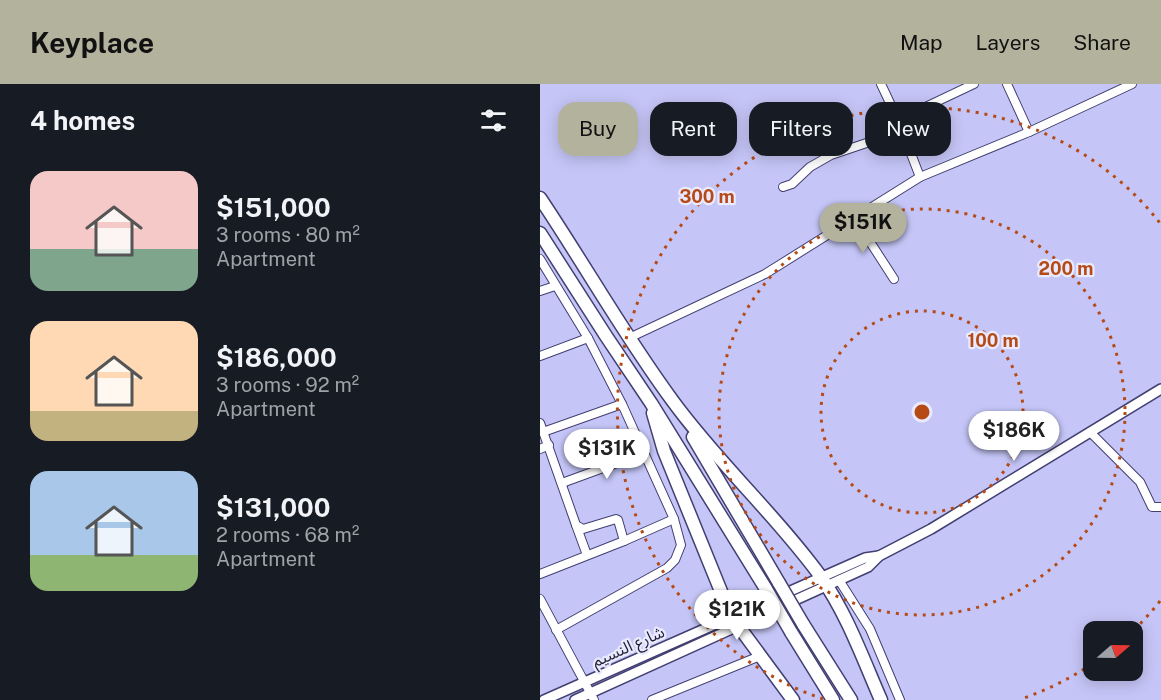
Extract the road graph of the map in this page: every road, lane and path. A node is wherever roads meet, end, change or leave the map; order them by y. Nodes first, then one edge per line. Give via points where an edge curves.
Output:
1 (881, 84) edge
2 (974, 84) edge
3 (1007, 84) edge
4 (1132, 84) edge
5 (890, 102) edge
6 (936, 102) edge
7 (1029, 132) junction
8 (865, 144) edge
9 (912, 156) edge
10 (920, 177) junction
11 (783, 187) dead end
12 (540, 198) edge
13 (855, 217) junction
14 (540, 233) edge
15 (540, 259) edge
16 (894, 279) dead end
17 (555, 286) junction
18 (540, 291) edge
19 (588, 338) junction
20 (629, 338) junction
21 (540, 356) edge
22 (1161, 388) edge
23 (672, 400) junction
24 (651, 403) junction
25 (622, 404) junction
26 (540, 423) edge
27 (543, 432) junction
28 (1090, 432) junction
29 (549, 446) junction
30 (540, 449) edge
31 (644, 453) junction
32 (562, 483) junction
33 (1161, 507) edge
34 (674, 519) junction
35 (576, 525) junction
36 (624, 541) junction
37 (587, 555) junction
38 (879, 556) junction
39 (540, 574) edge
40 (840, 580) junction
41 (824, 582) junction
42 (540, 599) edge
43 (734, 621) junction
44 (556, 630) junction
45 (760, 656) junction
46 (585, 682) junction
47 (592, 696) edge
48 (544, 700) edge
49 (575, 700) edge
50 (652, 700) edge
51 (793, 700) edge
52 (834, 700) edge
53 (851, 700) edge
54 (880, 700) edge
55 (900, 700) edge

1 - 5 street
2 - 6 street
3 - 7 street
4 - 7 street
7 - 10 street
8 - 11 street via 810,167
9 - 10 street
10 - 13 street
12 - 20 highway
13 - 16 street
13 - 20 street via 765,273
14 - 24 highway
15 - 17 street
17 - 18 street
17 - 19 street
19 - 21 street
19 - 25 street
20 - 23 highway
22 - 28 street
23 - 41 highway
23 - 53 highway, bridge
24 - 43 highway via 664,451
24 - 52 highway, bridge
25 - 27 street
25 - 31 street
26 - 27 street
27 - 29 street
28 - 33 street via 1140,482 1152,507
28 - 38 street via 931,529
29 - 30 street
29 - 32 street
31 - 32 street
31 - 34 street
32 - 35 street
34 - 36 street
34 - 44 street via 681,544 675,560
35 - 36 street via 583,529 616,519
35 - 37 street
36 - 37 street
37 - 39 street
38 - 40 street, شارع النسيم via 868,567
38 - 41 street, شارع النسيم via 865,558
40 - 41 street, شارع النسيم
40 - 55 street via 870,629
41 - 43 street, شارع النسيم
41 - 54 highway
42 - 44 street
43 - 45 highway
43 - 46 street, شارع النسيم
43 - 47 street, شارع النسيم
44 - 46 street
45 - 50 street
45 - 51 highway
46 - 47 street
46 - 48 street, شارع النسيم
47 - 49 street, شارع النسيم

